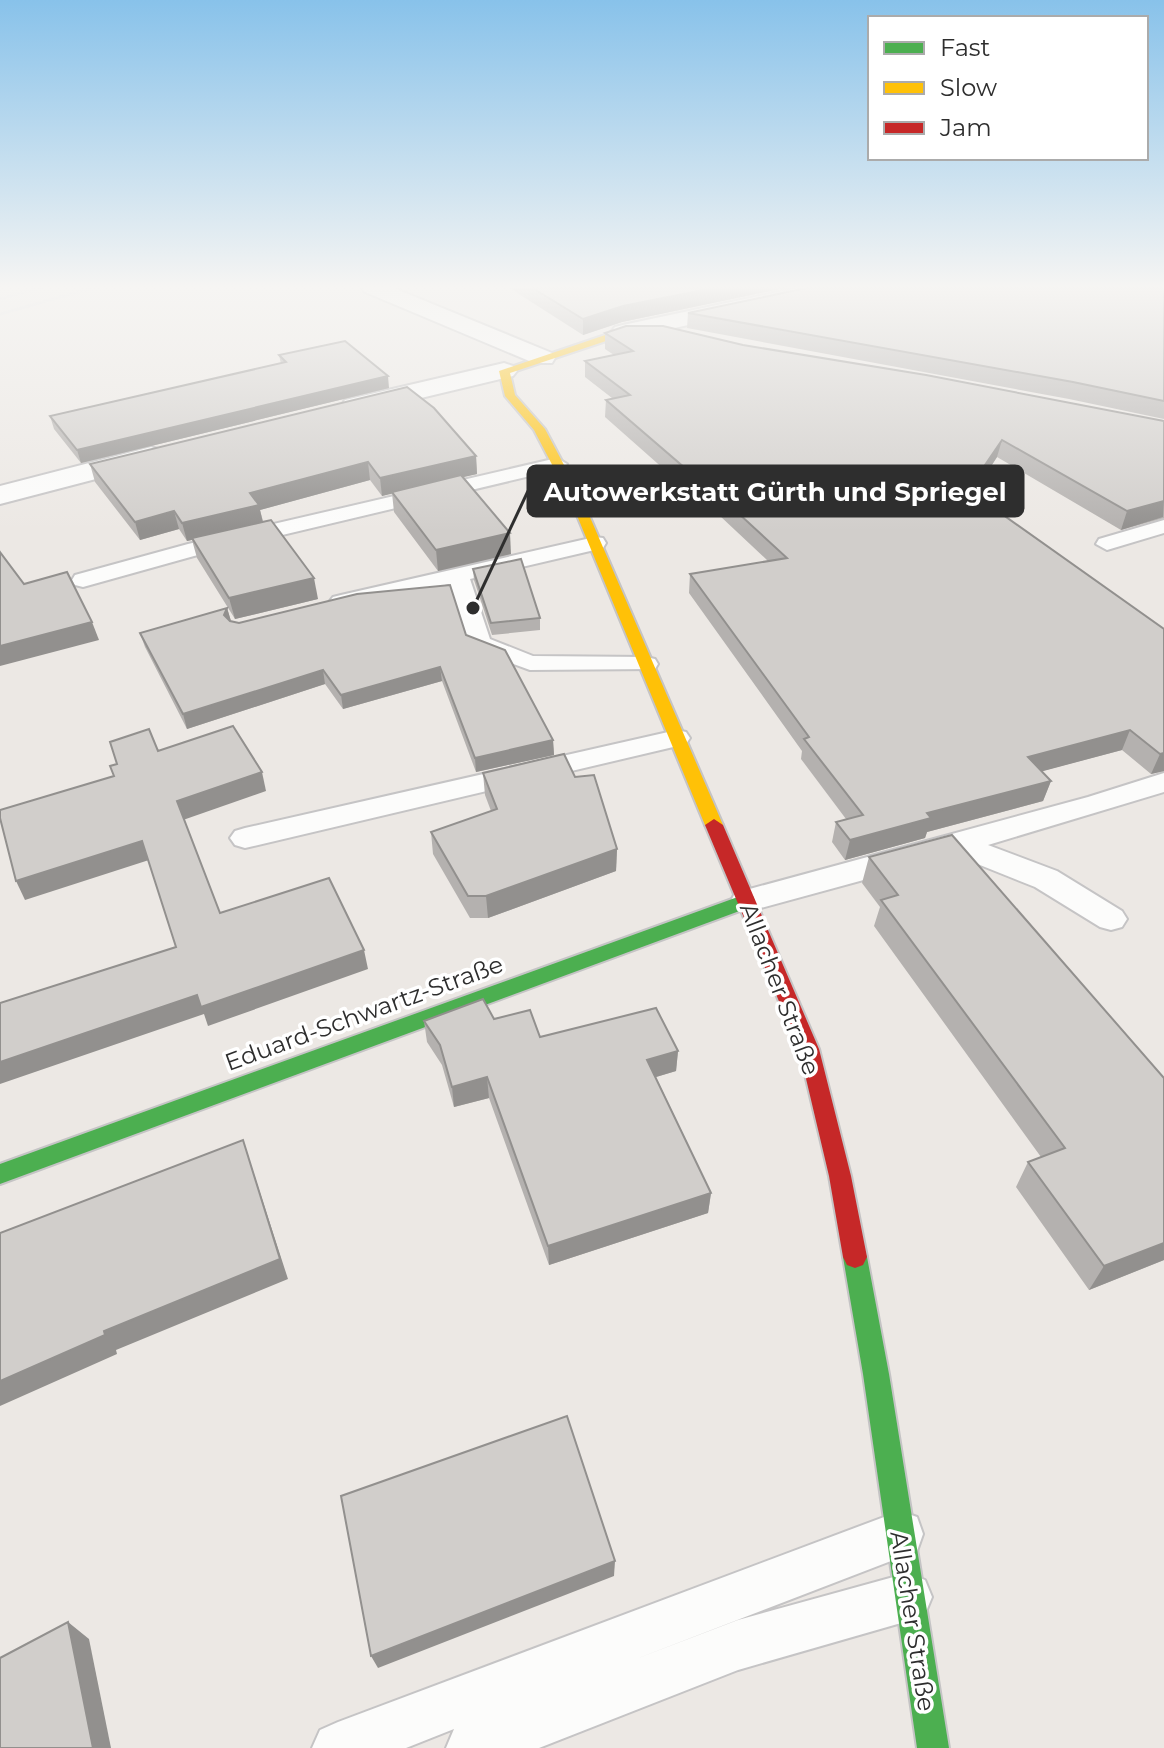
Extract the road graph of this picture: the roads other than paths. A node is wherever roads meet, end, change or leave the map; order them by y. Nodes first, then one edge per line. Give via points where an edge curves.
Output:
1 (511, 369) edge
2 (504, 371) junction
3 (328, 412) edge
4 (182, 448) edge
5 (557, 464) junction
6 (0, 495) edge
7 (1164, 526) edge
8 (595, 543) junction
9 (1107, 544) dead end
10 (457, 574) junction
11 (83, 580) dead end
12 (316, 608) edge
13 (646, 664) junction
14 (677, 738) junction
15 (1164, 782) edge
16 (245, 838) dead end
17 (957, 844) junction
18 (746, 901) junction
19 (1111, 919) dead end
20 (0, 1174) edge
21 (900, 1534) junction
22 (908, 1597) junction
23 (338, 1748) edge
24 (472, 1748) edge
25 (933, 1748) edge

1 - 2 street
2 - 3 street
2 - 5 street, Allacher Straße via 510,396 539,429
4 - 6 street
5 - 8 street, Allacher Straße
5 - 11 lane
7 - 9 lane
8 - 10 lane
8 - 13 street, Allacher Straße
10 - 12 lane
10 - 13 lane via 479,643 530,663
13 - 14 street, Allacher Straße
14 - 16 lane
14 - 18 street, Allacher Straße
15 - 17 lane
17 - 18 lane
17 - 19 lane via 1046,879
18 - 20 street, Eduard-Schwartz-Straße
18 - 21 street, Allacher Straße via 809,1049 837,1161
21 - 22 street, Allacher Straße
21 - 23 lane
22 - 24 lane via 738,1645
22 - 25 street, Allacher Straße

